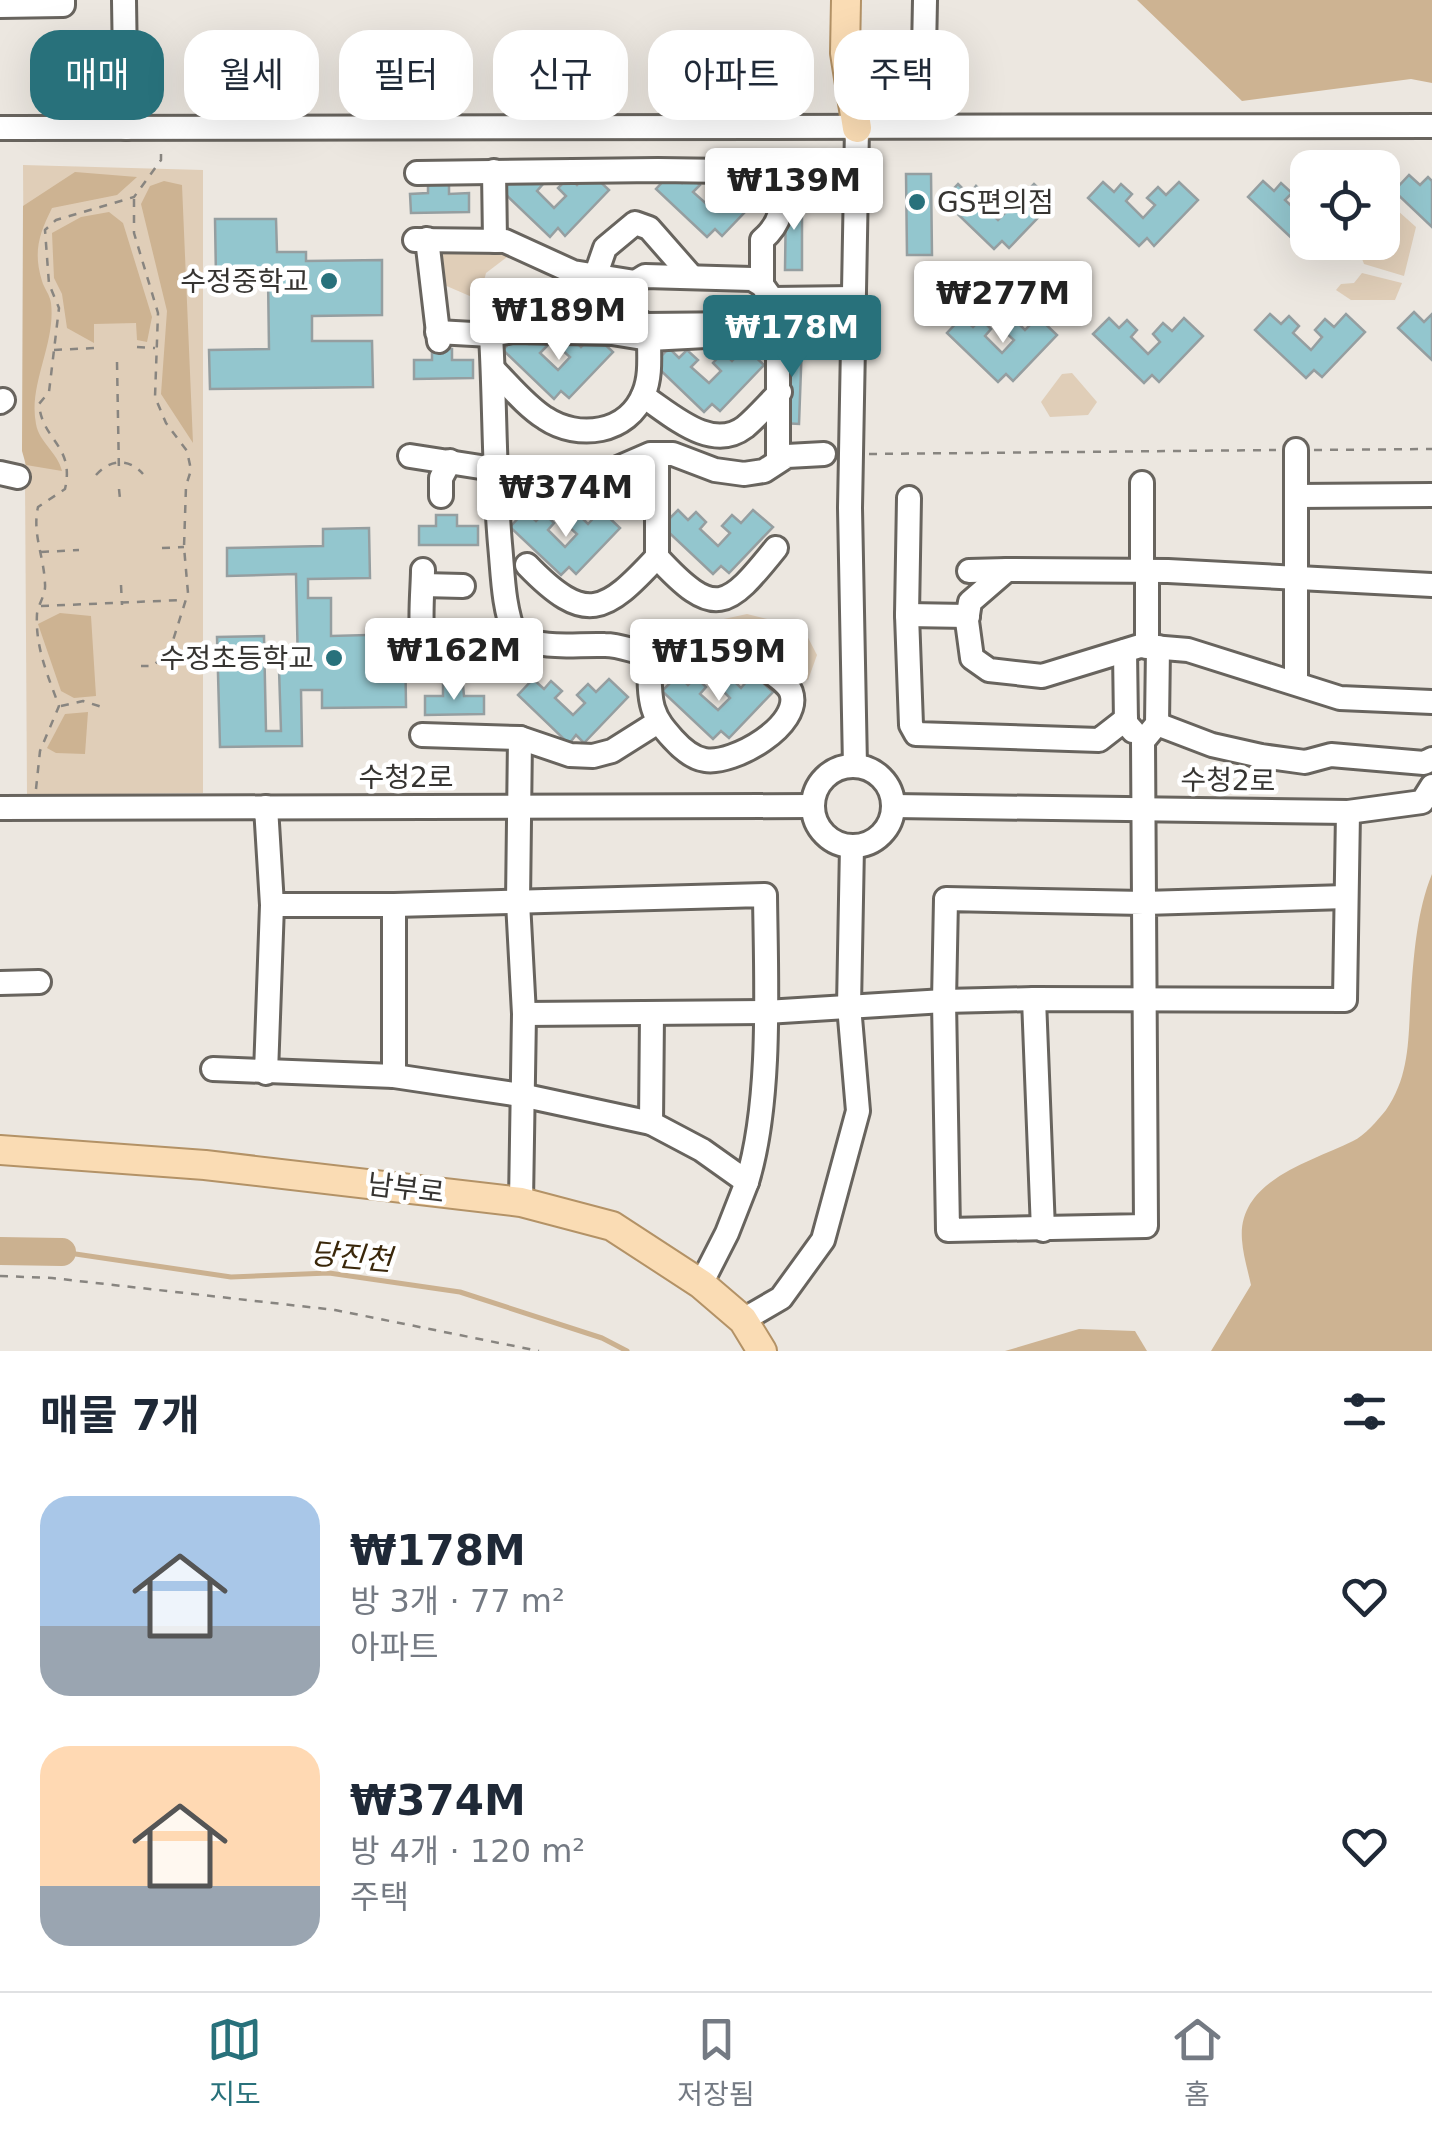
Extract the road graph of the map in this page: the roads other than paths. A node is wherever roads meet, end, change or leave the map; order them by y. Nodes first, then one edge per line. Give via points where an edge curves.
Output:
1 (63, 0) edge
2 (124, 0) edge
3 (846, 0) edge
4 (925, 0) edge
5 (0, 6) edge
6 (845, 30) edge
7 (924, 30) edge
8 (856, 120) edge
9 (1431, 121) edge
10 (0, 128) edge
11 (126, 128) junction
12 (857, 128) junction
13 (494, 171) junction
14 (416, 173) dead end
15 (495, 240) junction
16 (596, 274) junction
17 (692, 278) junction
18 (635, 282) junction
19 (767, 292) junction
20 (854, 298) junction
21 (758, 327) junction
22 (491, 335) junction
23 (648, 339) junction
24 (493, 369) junction
25 (780, 392) junction
26 (644, 396) junction
27 (1296, 450) road end
28 (657, 454) junction
29 (824, 454) dead end
30 (410, 456) dead end
31 (450, 460) junction
32 (778, 461) junction
33 (495, 466) junction
34 (1142, 483) dead end
35 (1432, 495) edge
36 (442, 496) dead end
37 (1296, 496) junction
38 (909, 498) dead end
39 (776, 548) dead end
40 (658, 557) junction
41 (527, 565) dead end
42 (1008, 570) junction
43 (969, 571) dead end
44 (1145, 571) junction
45 (1296, 577) junction
46 (1432, 585) edge
47 (463, 586) dead end
48 (907, 615) junction
49 (968, 616) junction
50 (1143, 649) junction
51 (650, 654) junction
52 (522, 658) junction
53 (1296, 683) junction
54 (1432, 702) edge
55 (1126, 720) junction
56 (658, 722) junction
57 (1150, 732) junction
58 (422, 735) dead end
59 (520, 738) junction
60 (1432, 759) edge
61 (855, 766) junction
62 (1432, 786) edge
63 (519, 806) junction
64 (813, 806) junction
65 (894, 806) junction
66 (266, 807) junction
67 (0, 808) edge
68 (1142, 808) junction
69 (1348, 812) junction
70 (852, 846) junction
71 (1346, 896) junction
72 (518, 902) junction
73 (1144, 903) junction
74 (272, 905) junction
75 (394, 905) junction
76 (39, 982) dead end
77 (0, 984) edge
78 (1034, 999) junction
79 (1144, 1000) junction
80 (944, 1001) junction
81 (850, 1006) junction
82 (766, 1012) junction
83 (524, 1014) junction
84 (652, 1014) junction
85 (213, 1069) dead end
86 (266, 1073) junction
87 (394, 1076) junction
88 (521, 1095) junction
89 (651, 1123) junction
90 (0, 1150) edge
91 (747, 1182) junction
92 (521, 1202) junction
93 (1042, 1230) junction
94 (701, 1284) junction
95 (743, 1320) junction
96 (762, 1351) edge

1 - 5 street via 63,6
2 - 11 street
3 - 6 main road
4 - 7 street
8 - 12 main road
9 - 12 street
10 - 11 street
11 - 12 street
12 - 20 street
13 - 14 street
13 - 15 street
13 - 19 street via 791,171 776,228 762,240
15 - 16 street via 573,272
15 - 22 street via 421,240 438,336
16 - 17 street via 605,248 635,223 649,228
16 - 18 street
17 - 18 street via 645,276
17 - 19 street via 752,280
18 - 21 street via 628,312 645,325
19 - 20 street
19 - 21 street
20 - 61 street
21 - 23 street
21 - 25 street via 778,342
22 - 23 street
22 - 24 street
23 - 26 street
24 - 26 street via 545,418 588,433 618,425
24 - 33 street
25 - 26 street via 743,428 712,436
25 - 32 street
27 - 37 street
28 - 32 street via 744,474 764,472
28 - 33 street via 583,483
28 - 40 street
29 - 32 street
30 - 31 street
31 - 33 street
31 - 36 street
33 - 52 street via 504,588
34 - 44 street
35 - 37 street
37 - 45 street
38 - 48 street
39 - 40 street via 741,591 710,599 686,589
40 - 41 street via 621,595 591,606 555,594
42 - 43 street
42 - 44 street
42 - 49 street via 970,602
44 - 45 street
44 - 50 street
45 - 46 street
45 - 53 street
47 - 52 street via 423,577 424,645 433,657
48 - 49 street
48 - 55 street via 916,734 1099,740
49 - 50 street via 972,658 989,670 1042,676
50 - 53 street via 1188,650
50 - 55 street
50 - 57 street
51 - 52 street via 608,645
51 - 56 street
51 - 56 street via 737,654 780,678 792,702 788,717 734,757 702,760 682,750
53 - 54 street via 1340,698
55 - 57 street
56 - 59 street via 593,756
57 - 60 street via 1305,762 1331,755 1424,764
57 - 68 street
58 - 59 street
59 - 63 street
61 - 64 street via 831,773
61 - 65 street via 878,774
62 - 69 street, 수청2로 via 1422,802
63 - 64 street, 수청2로
63 - 66 street, 수청2로
63 - 72 street
64 - 70 street via 824,834
65 - 68 street, 수청2로
65 - 70 street via 881,835
66 - 67 street, 수청2로
66 - 74 street
68 - 69 street, 수청2로
68 - 73 street
69 - 71 street
70 - 81 street
71 - 73 street
71 - 79 street via 1345,1000
72 - 75 street
72 - 82 street via 765,895
72 - 83 street
73 - 79 street
73 - 80 street via 946,899
74 - 75 street
74 - 86 street
75 - 87 street
76 - 77 street
78 - 79 street
78 - 80 street
78 - 93 street
79 - 93 street via 1146,1226
80 - 81 street
80 - 93 street via 948,1230
81 - 82 street
81 - 95 street via 858,1112 823,1240 781,1298
82 - 84 street
82 - 91 street via 756,1152
83 - 84 street
83 - 88 street
84 - 89 street
85 - 86 street
86 - 87 street
87 - 88 street
88 - 89 street
88 - 92 street
89 - 91 street
90 - 92 main road, 남부로 via 205,1165
91 - 94 street
92 - 94 main road, 남부로 via 612,1226
94 - 95 main road, 남부로
95 - 96 main road, 남부로

